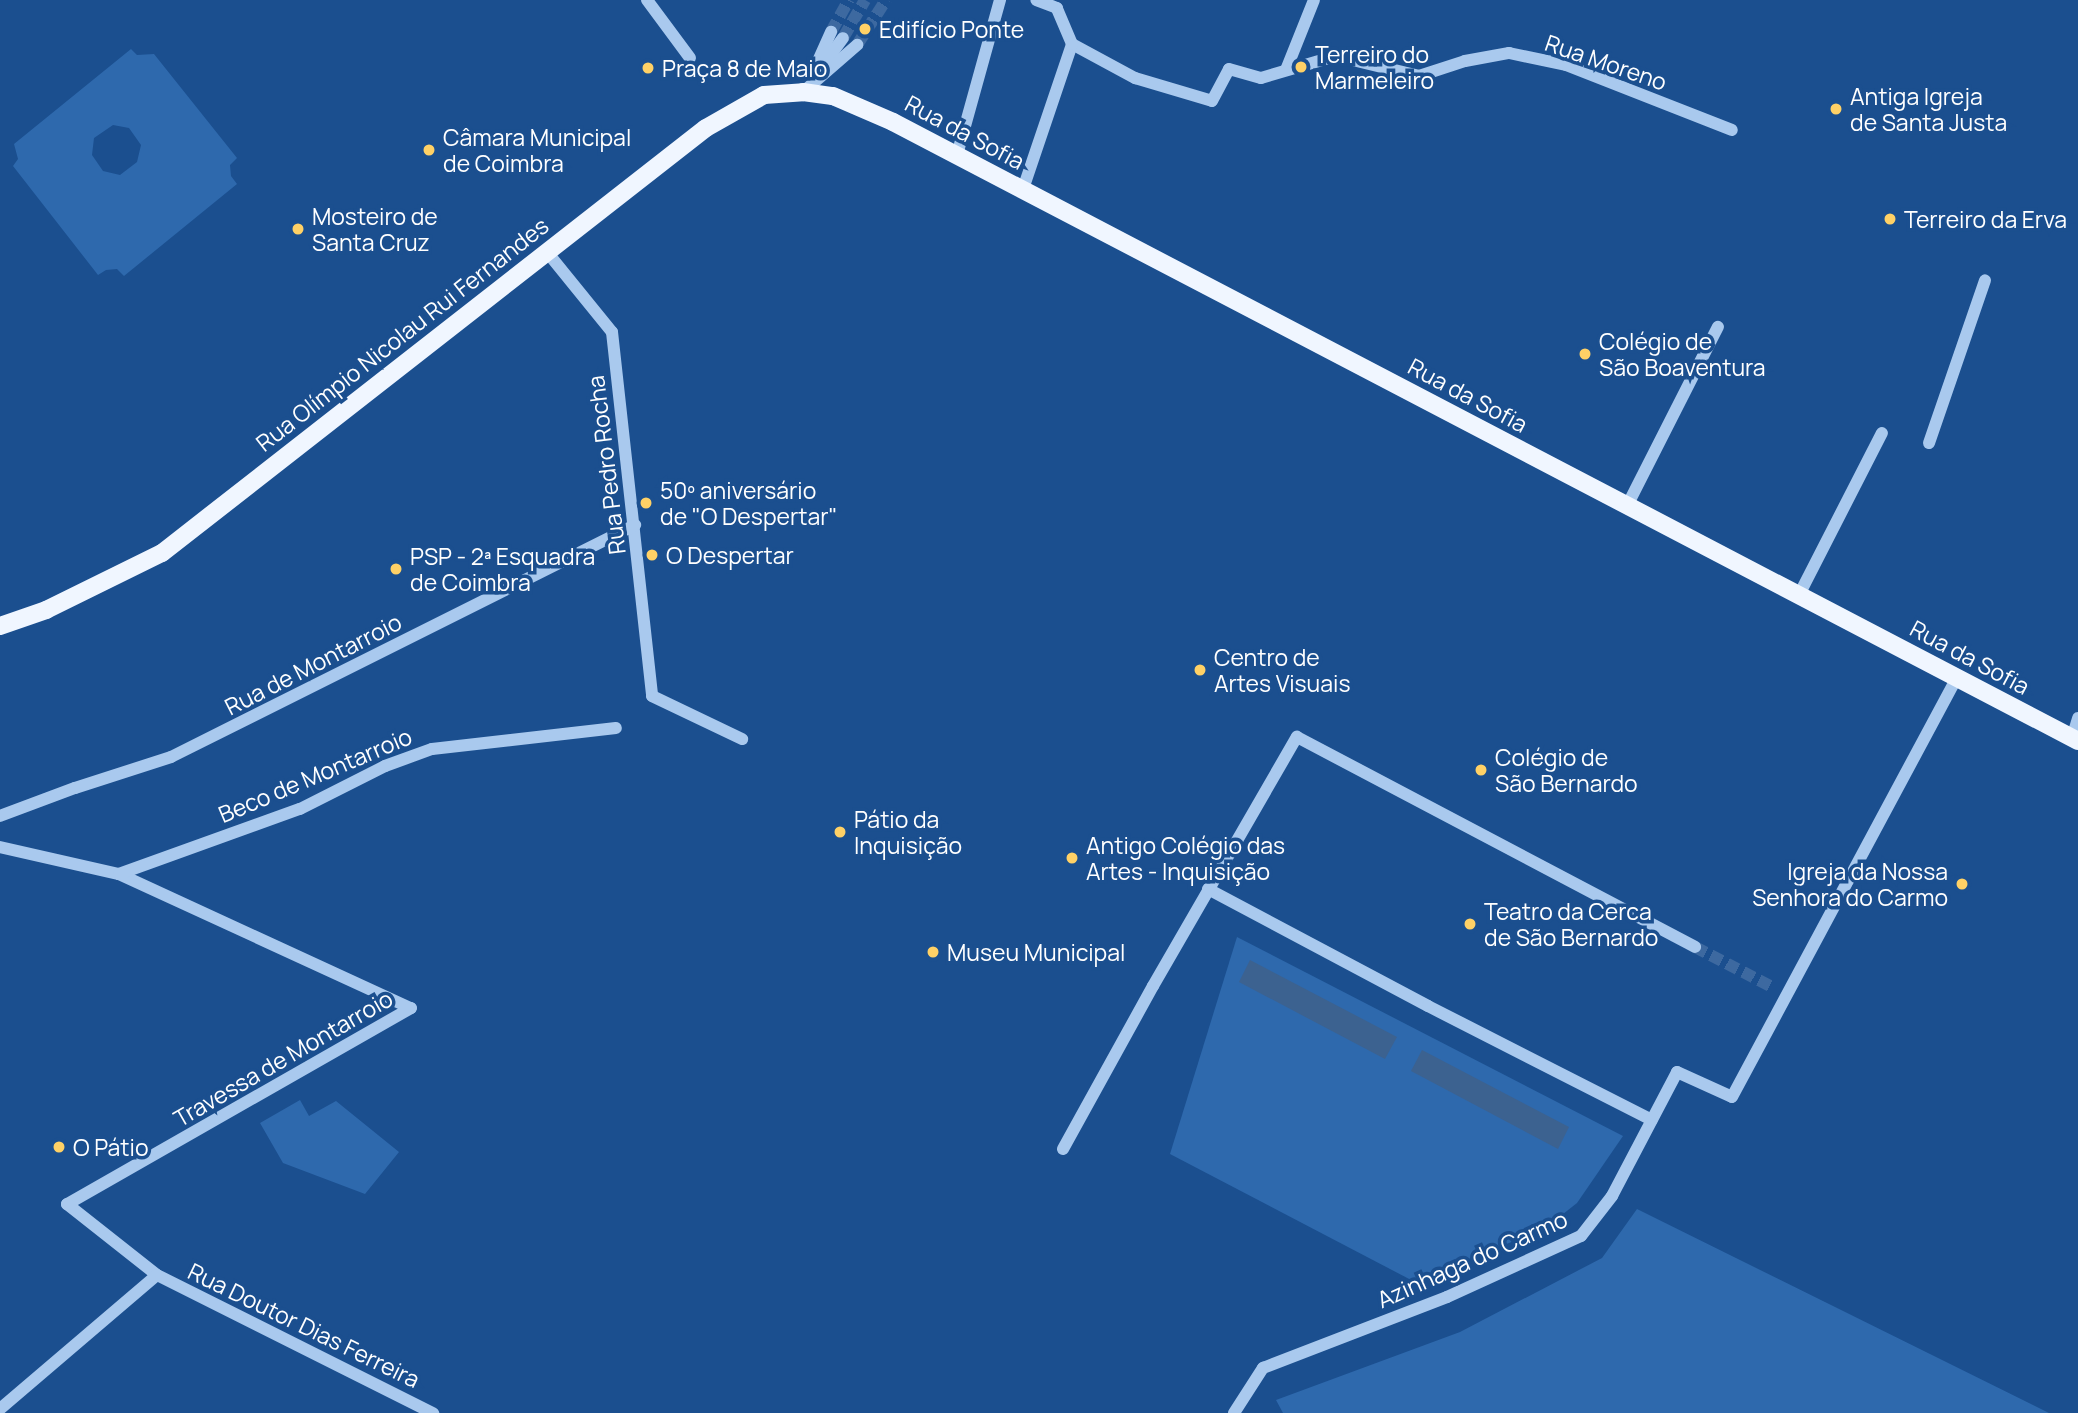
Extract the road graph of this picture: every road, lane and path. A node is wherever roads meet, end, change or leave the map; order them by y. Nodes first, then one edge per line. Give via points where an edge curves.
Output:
1 (647, 0) edge
2 (1000, 0) edge
3 (1036, 0) edge
4 (1314, 0) edge
5 (1058, 4) edge
6 (837, 35) tunnel mouth
7 (1072, 44) junction
8 (857, 45) tunnel mouth
9 (690, 58) dead end
10 (1286, 70) junction
11 (803, 92) junction
12 (833, 96) joint
13 (1732, 130) dead end
14 (957, 155) junction
15 (1023, 190) junction
16 (547, 252) junction
17 (1985, 280) dead end
18 (1717, 327) dead end
19 (1882, 433) dead end
20 (1929, 443) dead end
21 (1627, 506) junction
22 (635, 525) junction
23 (1798, 595) junction
24 (0, 626) edge
25 (1957, 677) junction
26 (2078, 718) edge
27 (616, 728) dead end
28 (742, 739) dead end
29 (2075, 739) edge
30 (0, 816) edge
31 (0, 847) edge
32 (119, 874) junction
33 (1208, 889) junction
34 (1696, 947) tunnel mouth
35 (1653, 1119) junction
36 (1063, 1149) dead end
37 (157, 1275) junction
38 (0, 1409) edge
39 (433, 1413) edge
40 (1234, 1413) edge

1 - 9 street
2 - 14 street
3 - 5 street
4 - 10 street
5 - 7 street
6 - 11 street
7 - 10 street, Rua Moreno via 1135,78 1212,101 1228,69 1261,78
7 - 15 street
8 - 11 street
10 - 13 street, Rua Moreno via 1336,56 1419,76 1509,53 1566,65
11 - 12 main road, Rua Olímpio Nicolau Rui Fernandes
11 - 16 main road, Rua Olímpio Nicolau Rui Fernandes via 764,95 726,114
12 - 14 main road, Rua da Sofia
14 - 15 main road, Rua da Sofia
15 - 21 main road, Rua da Sofia
16 - 22 street, Rua Pedro Rocha via 612,332
16 - 24 main road, Rua Olímpio Nicolau Rui Fernandes via 162,553 46,610
17 - 20 street
18 - 21 street
19 - 23 street
21 - 23 main road, Rua da Sofia
22 - 28 street, Rua Pedro Rocha via 652,696
22 - 30 street, Rua de Montarroio via 172,757
23 - 25 main road, Rua da Sofia
25 - 29 main road, Rua da Sofia
25 - 35 street, Azinhaga do Carmo via 1780,992 1732,1097 1677,1072
26 - 29 street
27 - 32 street, Beco de Montarroio via 432,749 300,809
31 - 32 street, Travessa de Montarroio
32 - 37 street, Travessa de Montarroio via 411,1009 67,1204
33 - 34 street via 1297,737
33 - 35 street
33 - 36 street
35 - 40 street, Azinhaga do Carmo via 1612,1196 1581,1236 1447,1297 1263,1368
37 - 38 street
37 - 39 street, Rua Doutor Dias Ferreira

